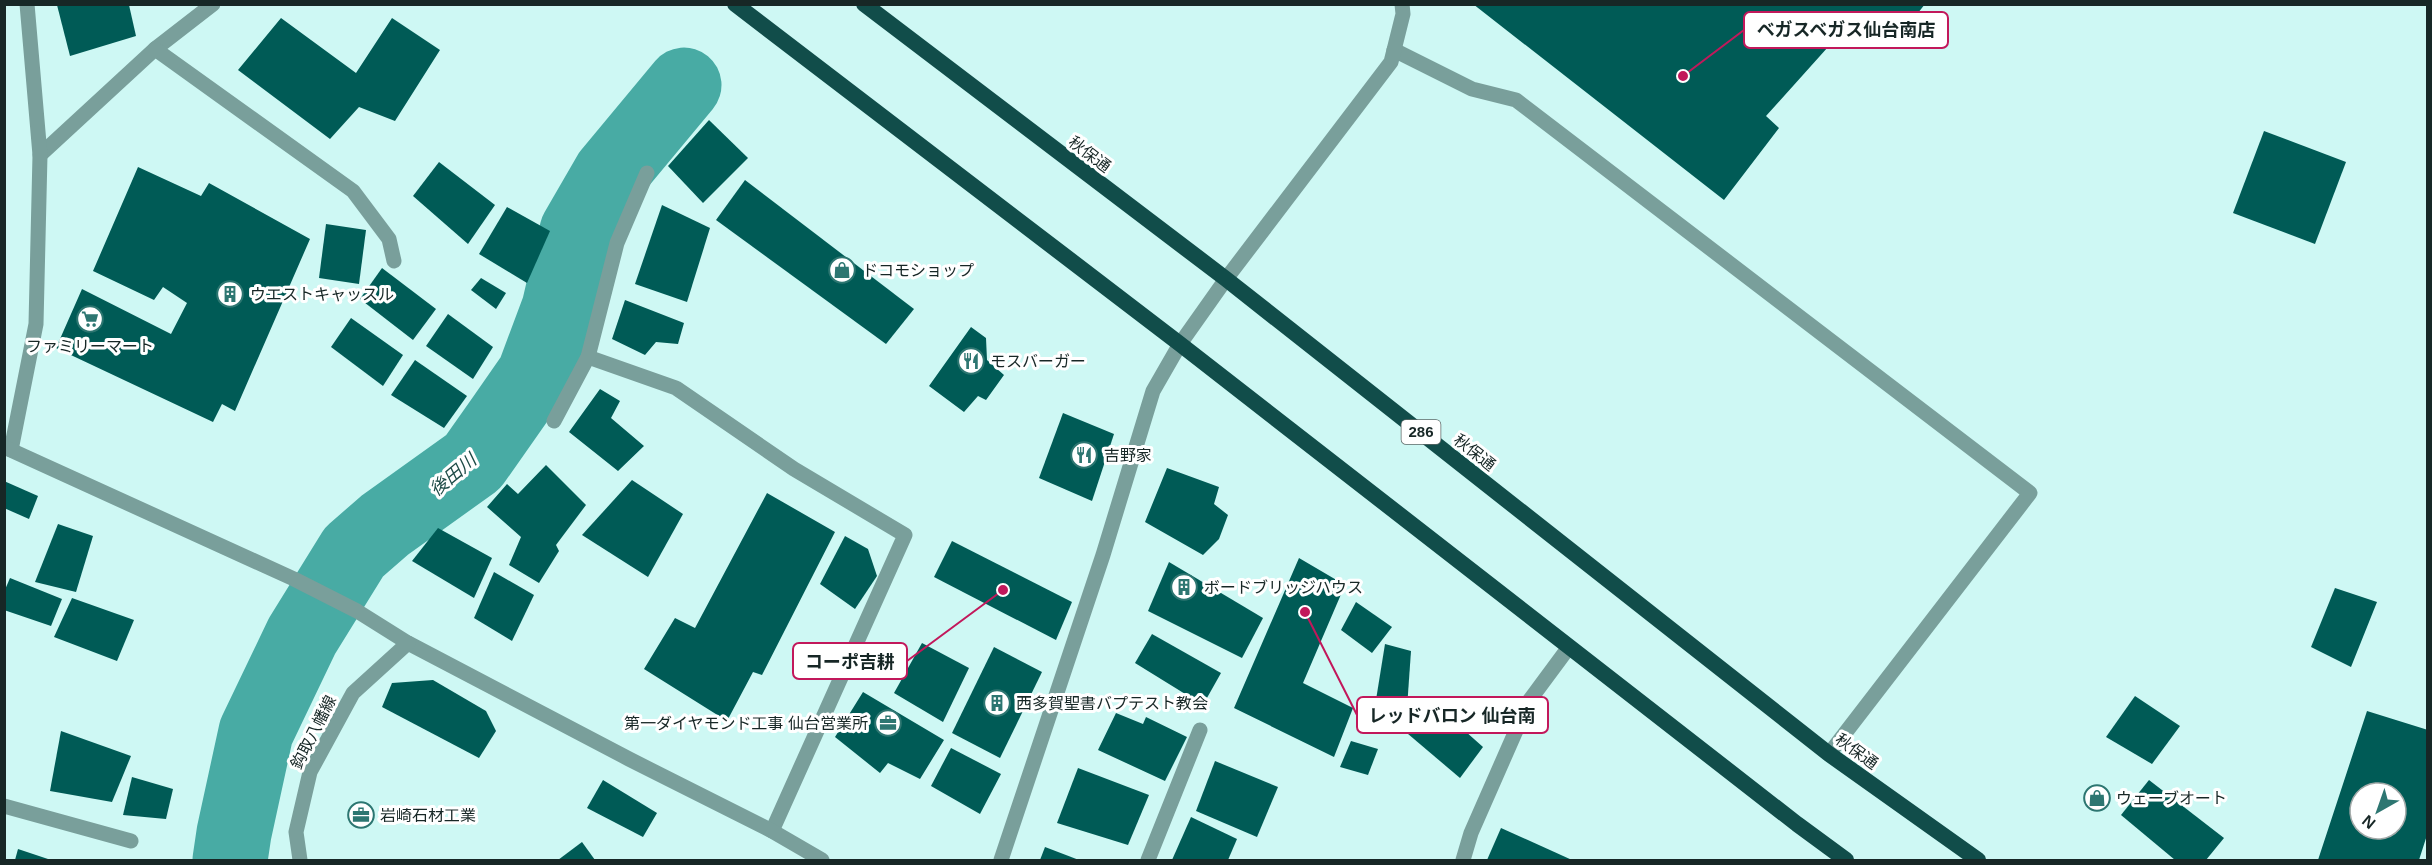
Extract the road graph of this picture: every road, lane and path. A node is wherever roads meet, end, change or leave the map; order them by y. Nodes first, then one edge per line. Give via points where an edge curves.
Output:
1 (27, 4) edge
2 (213, 4) edge
3 (735, 4) edge
4 (864, 4) edge
5 (1402, 4) edge
6 (155, 49) junction
7 (1394, 50) junction
8 (40, 155) junction
9 (647, 173) dead end
10 (394, 261) dead end
11 (1227, 279) junction
12 (1180, 344) junction
13 (588, 357) junction
14 (554, 421) dead end
15 (8, 448) edge
16 (408, 643) junction
17 (1569, 647) junction
18 (1200, 730) dead end
19 (1829, 754) junction
20 (4, 806) edge
21 (772, 831) junction
22 (130, 841) dead end
23 (300, 861) edge
24 (822, 861) edge
25 (1002, 861) edge
26 (1148, 861) edge
27 (1463, 861) edge
28 (1846, 861) edge
29 (1978, 861) edge

1 - 8 street
2 - 6 street
3 - 12 highway
4 - 11 highway, 秋保通 / 286
5 - 7 street
6 - 8 street
6 - 10 street via 353,191 389,239
7 - 11 street via 1391,62
7 - 19 street via 1472,89 1516,100 2030,493
8 - 15 street via 36,324
9 - 13 street via 617,243
11 - 12 street
11 - 19 highway, 秋保通 / 286
12 - 17 highway
12 - 25 street via 1154,391
13 - 14 street
13 - 21 street via 676,388 794,469 905,535
15 - 16 street via 294,579
16 - 21 street
16 - 23 street, 鈎取八幡線 via 353,693 310,772 296,832
17 - 27 street via 1529,701 1471,833
17 - 28 highway
18 - 26 street
19 - 29 highway, 秋保通 / 286
20 - 22 street
21 - 24 street

